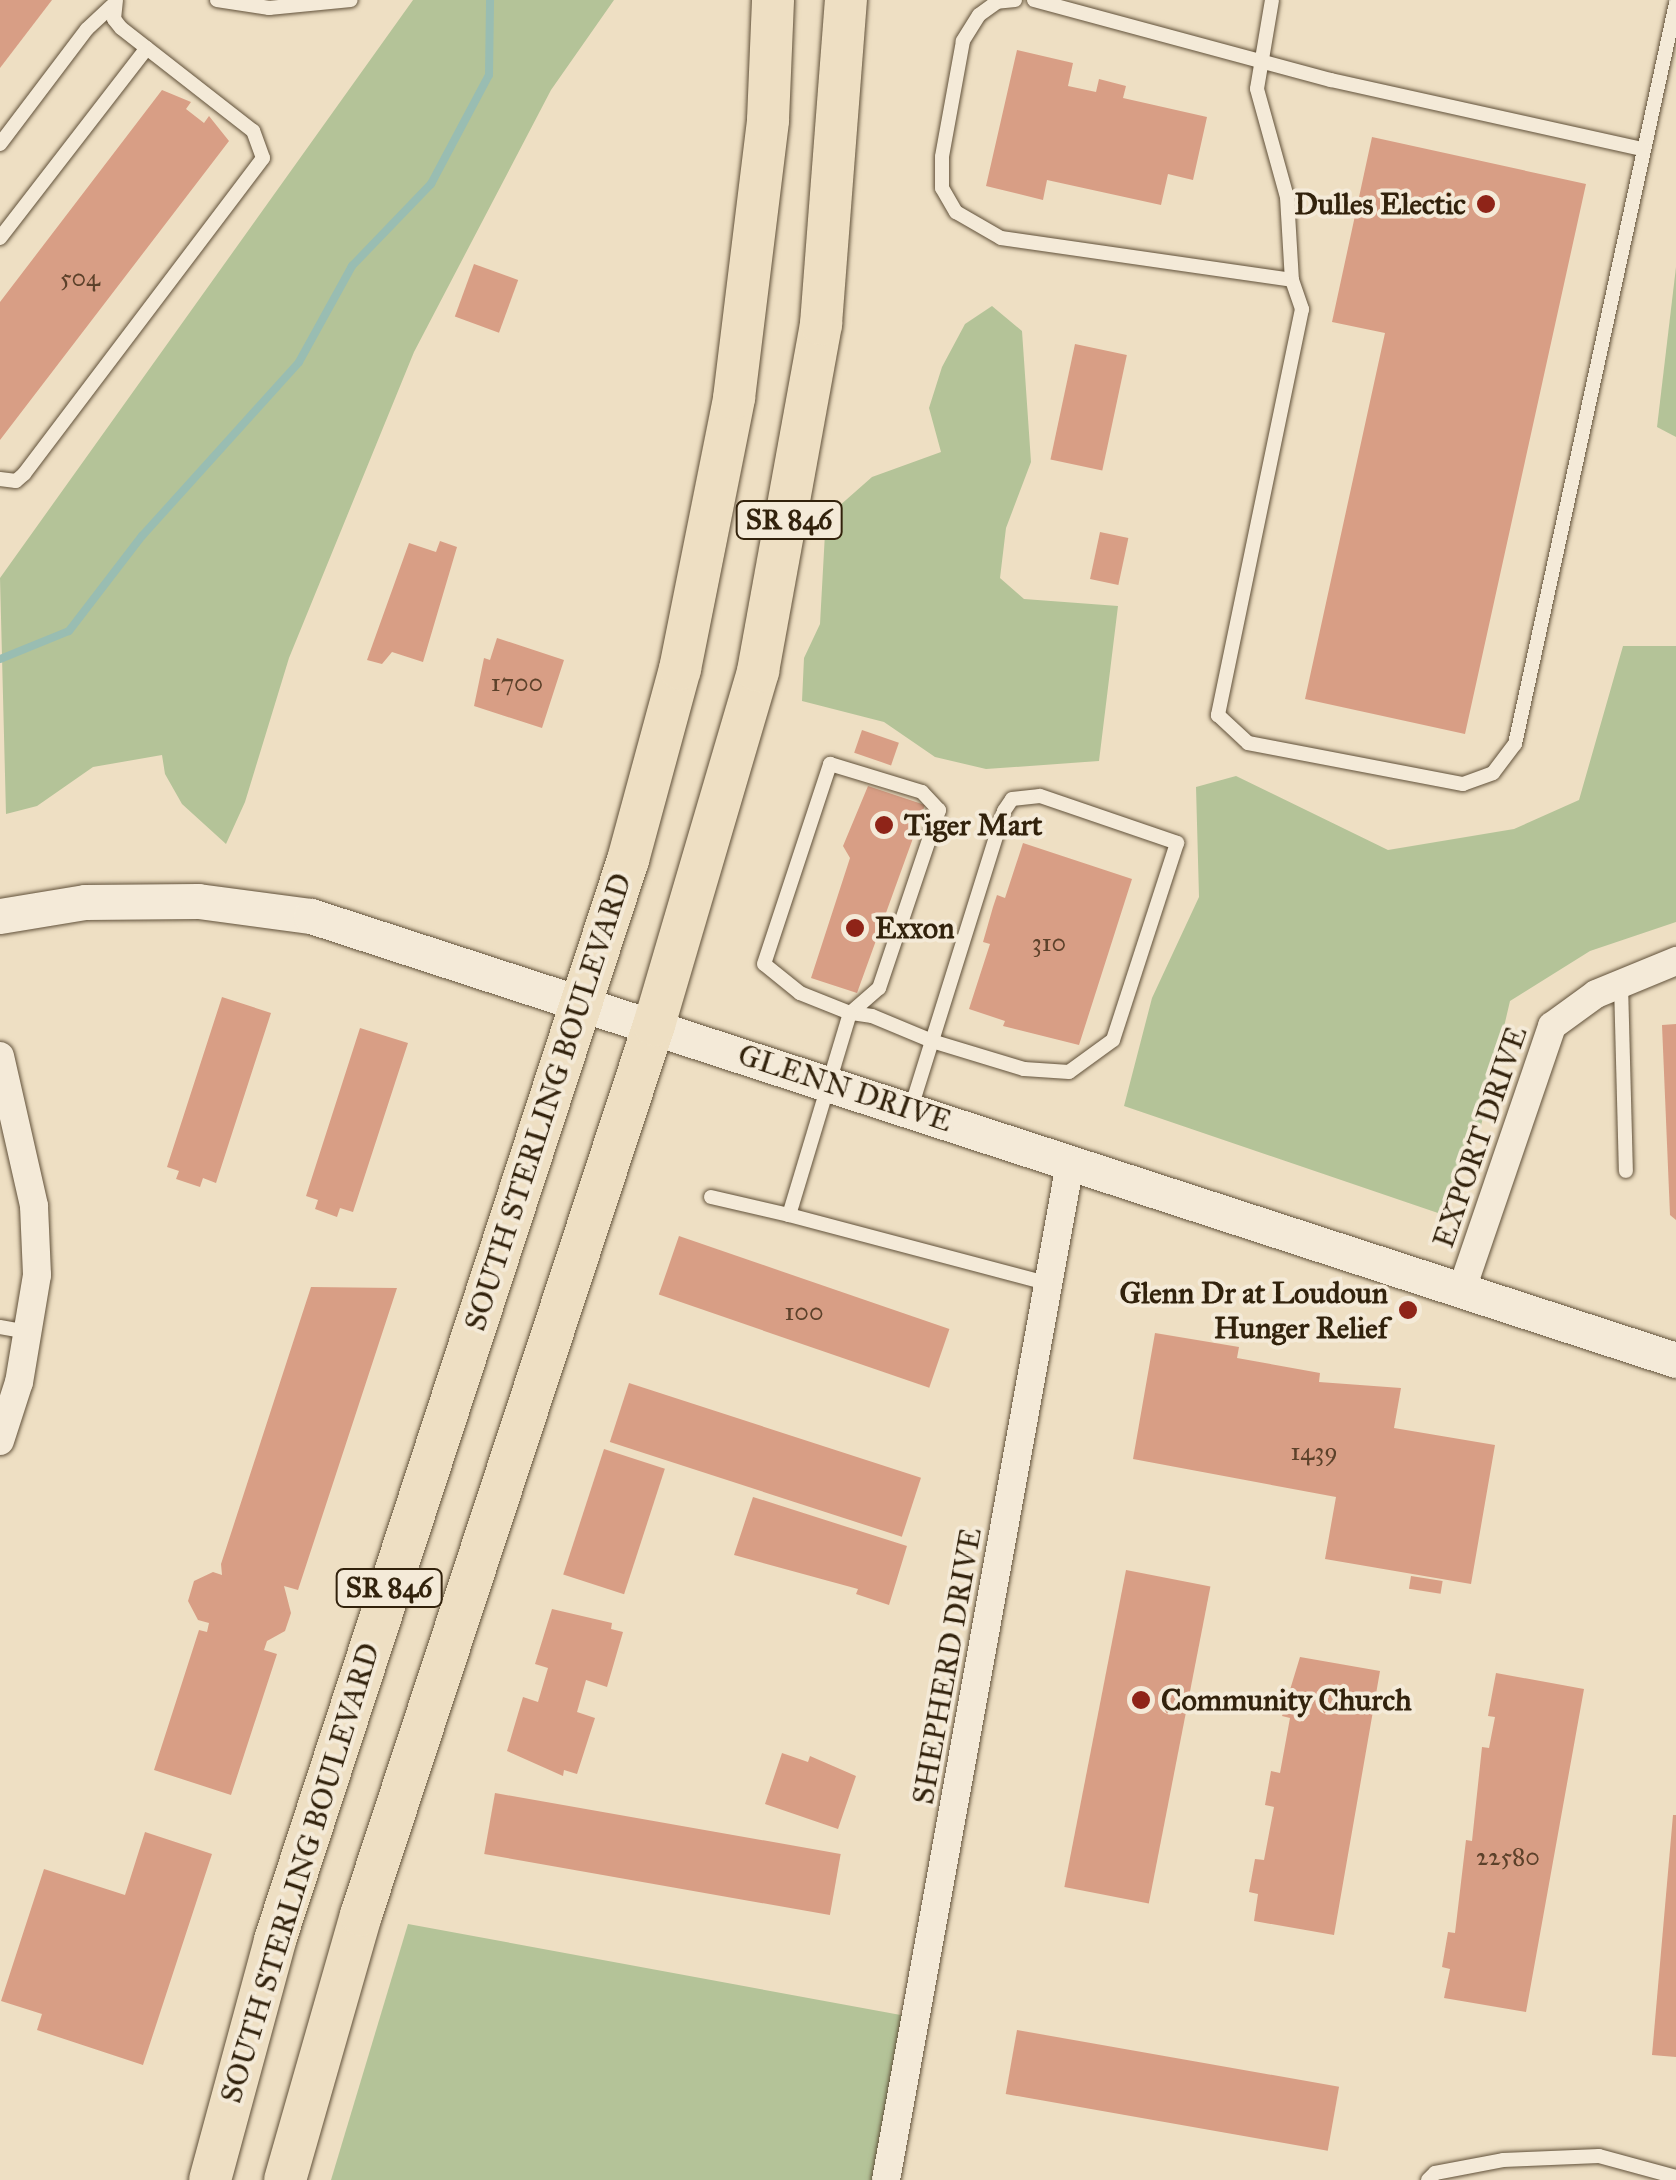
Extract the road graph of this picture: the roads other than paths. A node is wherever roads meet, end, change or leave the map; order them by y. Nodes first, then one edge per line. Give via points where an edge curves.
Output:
1 (217, 0) edge
2 (350, 0) edge
3 (773, 0) edge
4 (846, 0) edge
5 (1015, 0) edge
6 (1034, 0) edge
7 (1272, 0) edge
8 (114, 3) edge
9 (1676, 4) edge
10 (147, 48) junction
11 (1258, 60) junction
12 (0, 144) edge
13 (1642, 149) junction
14 (0, 238) edge
15 (1292, 280) junction
16 (0, 480) edge
17 (0, 916) edge
18 (1676, 961) edge
19 (1621, 984) junction
20 (582, 1000) junction
21 (850, 1013) junction
22 (654, 1025) junction
23 (932, 1041) junction
24 (0, 1056) edge
25 (827, 1081) junction
26 (910, 1109) junction
27 (1070, 1163) junction
28 (1626, 1171) dead end
29 (711, 1197) dead end
30 (789, 1215) junction
31 (1046, 1282) junction
32 (1462, 1289) junction
33 (0, 1327) edge
34 (30, 1332) junction
35 (1676, 1360) edge
36 (0, 1441) edge
37 (1676, 2176) edge
38 (210, 2180) edge
39 (285, 2180) edge
40 (886, 2180) edge
41 (1428, 2180) edge

1 - 2 lane via 269,8
3 - 20 main road, SOUTH STERLING BOULEVARD / SR 846 via 759,211 717,504 656,763
4 - 22 main road, SR 846 via 821,324 784,546 738,748
5 - 15 lane via 997,2 979,15 964,41 942,157 942,188 956,212 1002,238
6 - 11 lane
7 - 11 lane
8 - 10 lane via 121,28
8 - 12 lane
9 - 13 lane
10 - 14 lane
10 - 16 lane via 253,131 264,158 260,170 24,474 16,482
11 - 13 lane
11 - 15 lane via 1257,89 1287,197
13 - 15 lane via 1515,744 1481,779 1449,784 1248,743 1218,715 1302,308
17 - 20 street, GLENN DRIVE via 85,902 254,905 350,927
18 - 19 street, EXPORT DRIVE
19 - 28 lane
19 - 32 street, EXPORT DRIVE via 1552,1026
20 - 22 street, GLENN DRIVE
20 - 38 main road, SOUTH STERLING BOULEVARD / SR 846 via 306,1840
21 - 21 lane via 880,988 938,810 922,792 830,764 764,964 800,994
21 - 23 lane
21 - 25 lane
22 - 25 street, GLENN DRIVE
22 - 39 main road, SR 846 via 361,1915
23 - 23 lane via 1012,799 1040,796 1178,843 1113,1040 1092,1061 1069,1072 1037,1070
23 - 26 lane
24 - 34 street via 34,1206
25 - 26 street, GLENN DRIVE
25 - 30 lane
26 - 27 street, GLENN DRIVE
27 - 31 street, SHEPHERD DRIVE
27 - 32 street, GLENN DRIVE
29 - 30 lane
30 - 31 lane
31 - 40 street, SHEPHERD DRIVE
32 - 35 street, GLENN DRIVE
33 - 34 lane
34 - 36 street
37 - 41 lane via 1599,2156 1503,2160 1435,2172

